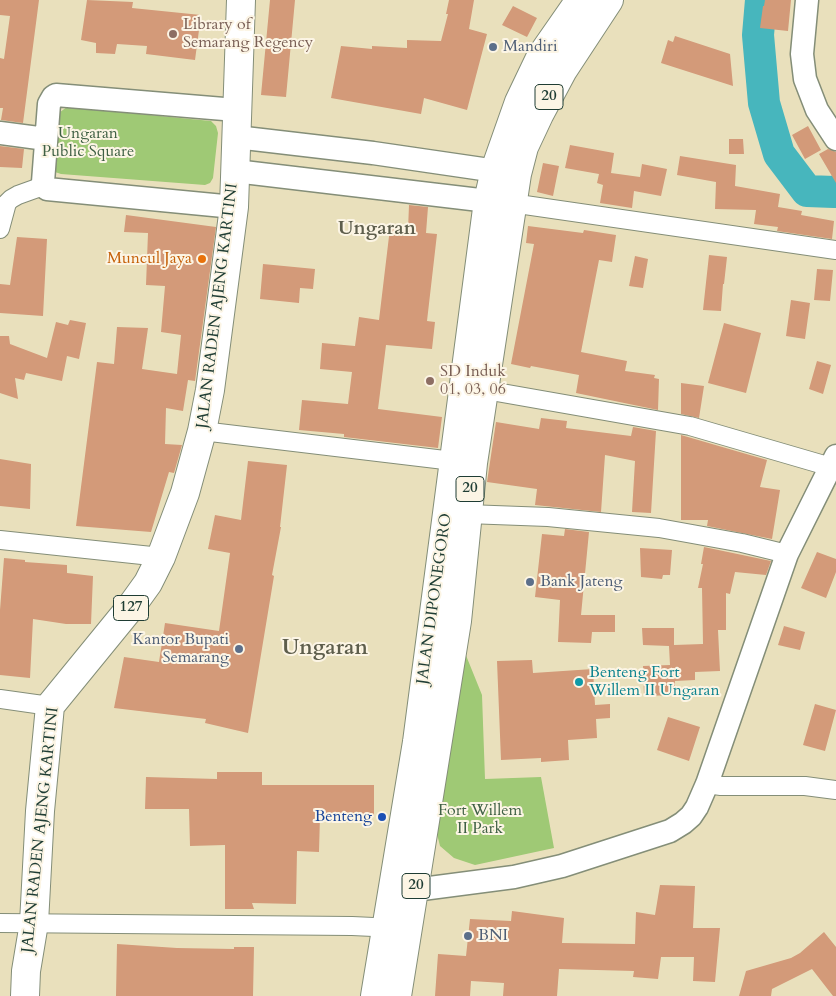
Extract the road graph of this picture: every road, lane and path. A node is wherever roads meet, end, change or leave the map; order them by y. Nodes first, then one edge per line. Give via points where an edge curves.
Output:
1 (241, 0) edge
2 (580, 0) edge
3 (608, 0) edge
4 (807, 0) edge
5 (236, 110) junction
6 (0, 133) edge
7 (236, 137) junction
8 (46, 139) junction
9 (836, 139) edge
10 (373, 154) junction
11 (235, 171) junction
12 (506, 172) junction
13 (43, 186) junction
14 (370, 186) junction
15 (499, 202) junction
16 (234, 207) junction
17 (0, 229) edge
18 (836, 250) edge
19 (484, 390) junction
20 (202, 431) junction
21 (452, 461) junction
22 (834, 463) edge
23 (468, 514) junction
24 (0, 540) edge
25 (787, 554) junction
26 (161, 556) junction
27 (0, 699) edge
28 (50, 706) junction
29 (707, 784) junction
30 (836, 790) edge
31 (404, 891) junction
32 (0, 923) edge
33 (34, 923) junction
34 (397, 929) junction
35 (26, 996) edge
36 (375, 996) edge
37 (397, 996) edge

1 - 5 main road, 127
2 - 12 main road, 20 via 541,56 519,102
3 - 12 main road, 20 via 572,56 524,147
4 - 9 street via 802,54 805,79 817,110
5 - 7 main road, JALAN RADEN AJENG KARTINI / 127
5 - 8 street via 60,94 49,104
6 - 8 street
7 - 10 street
7 - 11 main road, JALAN RADEN AJENG KARTINI / 127
8 - 13 street
10 - 12 street
10 - 14 street
11 - 14 street
11 - 16 main road, JALAN RADEN AJENG KARTINI / 127
12 - 15 main road, 20
13 - 16 street via 47,189
13 - 17 street via 18,195 7,203
14 - 15 street
15 - 18 street
15 - 19 main road, JALAN DIPONEGORO / 20
15 - 21 main road, JALAN DIPONEGORO / 20
16 - 20 main road, JALAN RADEN AJENG KARTINI / 127
19 - 22 street via 690,426
19 - 23 main road, JALAN DIPONEGORO / 20
20 - 21 street
20 - 26 main road, JALAN RADEN AJENG KARTINI / 127 via 185,493
21 - 31 main road, JALAN DIPONEGORO / 20 via 417,742
22 - 25 street
23 - 25 street via 548,517 659,528
23 - 31 main road, JALAN DIPONEGORO / 20 via 456,621
24 - 26 street
25 - 29 street
26 - 28 main road, JALAN RADEN AJENG KARTINI / 127 via 148,583 130,608
27 - 28 street
28 - 33 main road, JALAN RADEN AJENG KARTINI
29 - 30 street via 811,786
29 - 31 street via 697,807 683,824 646,840 514,877
31 - 34 main road, JALAN DIPONEGORO / 20
32 - 33 street
33 - 34 street
33 - 35 main road, JALAN RADEN AJENG KARTINI via 26,971
34 - 36 main road, JALAN DIPONEGORO / 20
34 - 37 main road, JALAN DIPONEGORO / 20

